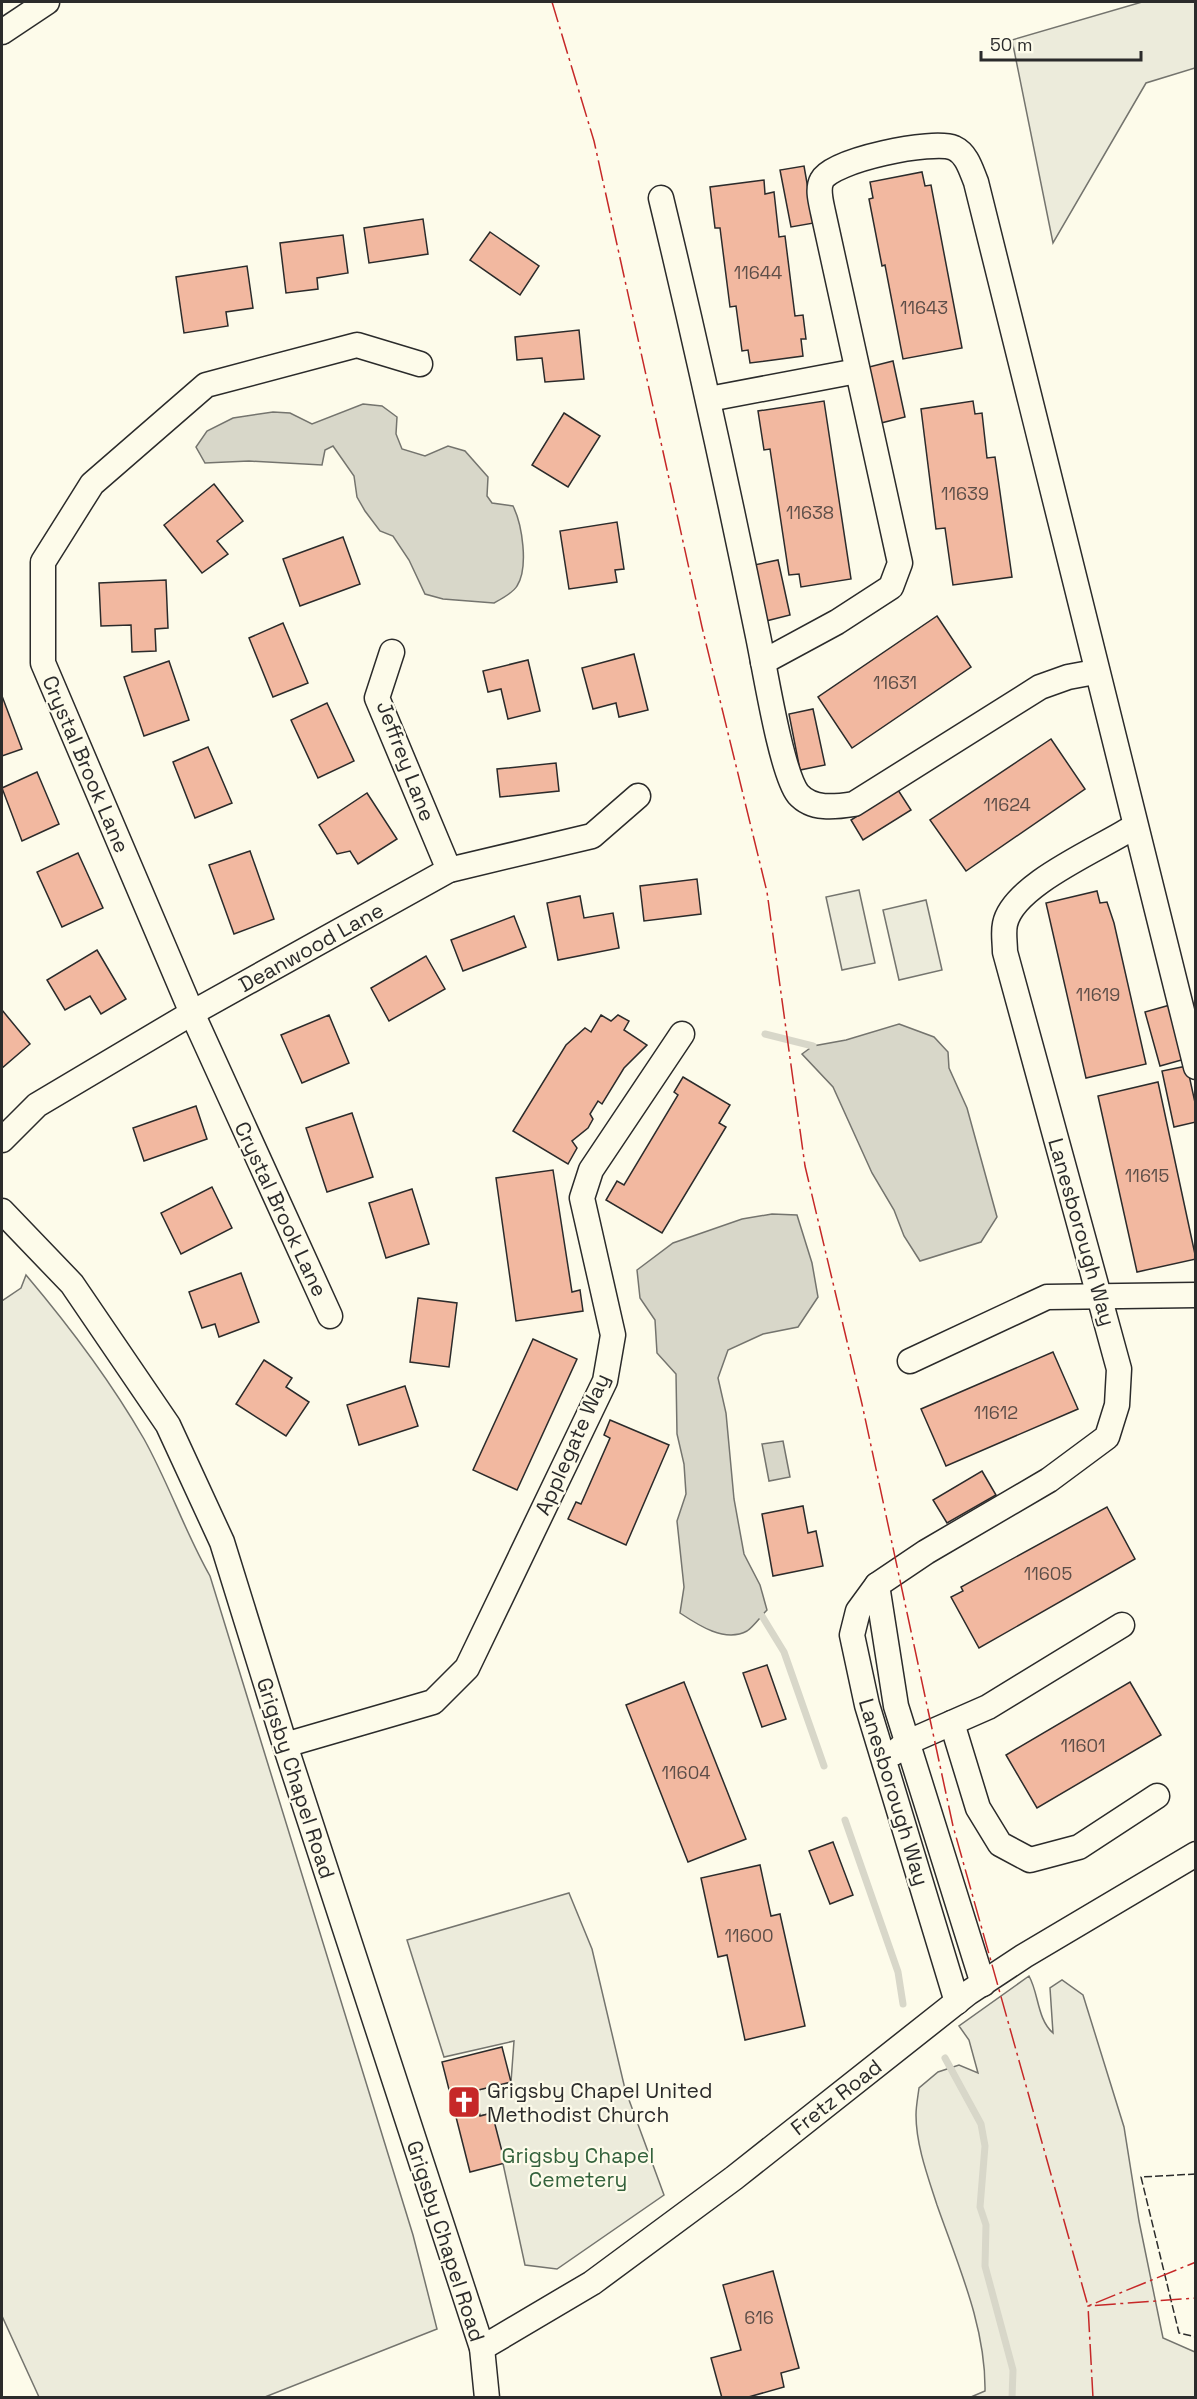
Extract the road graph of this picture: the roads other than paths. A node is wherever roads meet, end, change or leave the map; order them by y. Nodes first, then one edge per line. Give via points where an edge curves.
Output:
1 (46, 2) edge
2 (2, 32) edge
3 (661, 198) dead end
4 (420, 364) dead end
5 (857, 371) junction
6 (709, 399) junction
7 (392, 652) dead end
8 (764, 662) junction
9 (1095, 672) junction
10 (638, 796) dead end
11 (1135, 826) junction
12 (449, 870) junction
13 (192, 1013) junction
14 (682, 1034) dead end
15 (1196, 1067) edge
16 (2, 1140) edge
17 (2, 1211) edge
18 (1100, 1294) junction
19 (1196, 1295) edge
20 (330, 1316) dead end
21 (910, 1361) dead end
22 (877, 1585) junction
23 (1122, 1625) dead end
24 (952, 1723) junction
25 (906, 1743) junction
26 (285, 1745) junction
27 (884, 1760) junction
28 (1157, 1796) dead end
29 (1196, 1854) edge
30 (948, 1872) junction
31 (921, 1881) junction
32 (983, 1984) junction
33 (957, 2001) junction
34 (482, 2348) junction
35 (487, 2397) edge

1 - 2 street
3 - 6 street
4 - 13 street, Crystal Brook Lane via 357,345 206,386 92,484 43,562 43,663
5 - 6 street
5 - 8 street via 900,563 891,587
5 - 9 street via 823,212 821,180 846,163 920,147 956,149 968,160 976,182
6 - 8 street
7 - 12 street, Jeffrey Lane via 378,698
8 - 9 street via 790,779 799,795 810,803 831,807 854,804 1040,687
9 - 11 street
10 - 12 street, Deanwood Lane via 592,836
11 - 15 street
11 - 18 street, Lanesborough Way via 1044,879 1013,905 1005,924 1005,952
12 - 13 street, Deanwood Lane
13 - 16 street, Deanwood Lane via 37,1106
13 - 20 street, Crystal Brook Lane
14 - 26 street, Applegate Way via 591,1170 582,1198 613,1335 605,1381 467,1668 433,1702
17 - 26 street, Grigsby Chapel Road via 72,1284 168,1425 222,1542
18 - 19 street
18 - 21 street via 1047,1297
18 - 22 street, Lanesborough Way via 1119,1369 1117,1405 1107,1437 1049,1480 922,1554
22 - 25 street, Lanesborough Way via 896,1706
22 - 27 street, Lanesborough Way via 858,1611 852,1635
23 - 24 street via 988,1707
24 - 25 street
24 - 28 street via 978,1808 1000,1844 1030,1860 1079,1846
25 - 27 street
25 - 30 street, Lanesborough Way
26 - 34 street, Grigsby Chapel Road
27 - 31 street, Lanesborough Way
29 - 32 street, Fretz Road
30 - 31 street
30 - 32 street, Lanesborough Way
31 - 33 street, Lanesborough Way
32 - 33 street, Fretz Road
33 - 34 street, Fretz Road via 734,2178 592,2283
34 - 35 street, Grigsby Chapel Road

